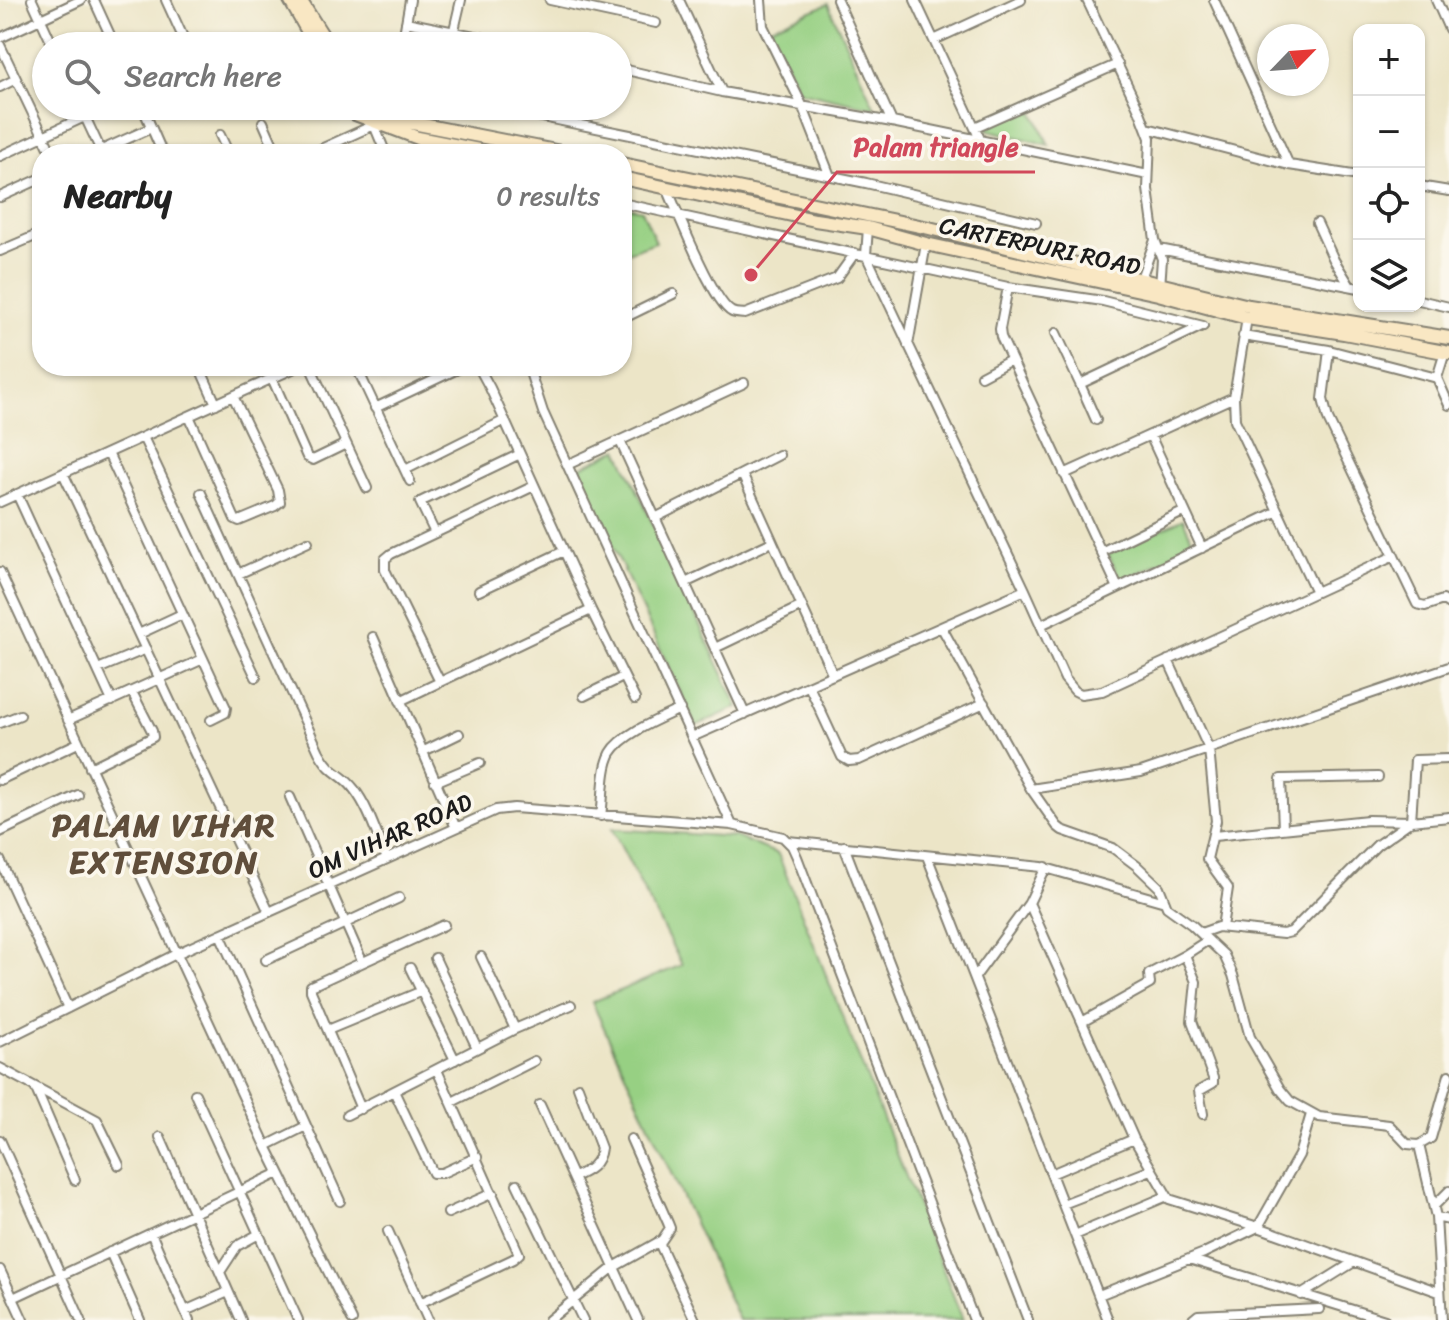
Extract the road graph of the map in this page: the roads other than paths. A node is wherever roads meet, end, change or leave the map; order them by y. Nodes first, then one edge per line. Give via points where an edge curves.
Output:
1 (32, 0) edge
2 (81, 0) edge
3 (94, 0) edge
4 (166, 0) edge
5 (290, 0) edge
6 (300, 0) edge
7 (410, 0) edge
8 (461, 0) edge
9 (550, 0) edge
10 (679, 0) edge
11 (761, 0) edge
12 (837, 0) edge
13 (915, 0) edge
14 (990, 0) edge
15 (1021, 0) edge
16 (1087, 0) edge
17 (1214, 0) edge
18 (1436, 0) edge
19 (995, 12) junction
20 (41, 19) junction
21 (406, 22) junction
22 (656, 23) dead end
23 (1449, 29) edge
24 (454, 30) junction
25 (47, 32) edge
26 (108, 32) edge
27 (181, 32) edge
28 (313, 32) edge
29 (316, 32) edge
30 (404, 32) edge
31 (463, 32) edge
32 (0, 38) edge
33 (934, 40) junction
34 (0, 45) edge
35 (1118, 64) junction
36 (632, 71) edge
37 (16, 79) junction
38 (0, 87) edge
39 (722, 92) junction
40 (802, 105) junction
41 (32, 113) edge
42 (35, 120) edge
43 (78, 120) edge
44 (86, 120) edge
45 (148, 120) edge
46 (368, 120) edge
47 (374, 120) edge
48 (379, 120) edge
49 (388, 120) edge
50 (556, 120) edge
51 (263, 122) dead end
52 (892, 122) junction
53 (975, 127) junction
54 (151, 128) junction
55 (1147, 128) junction
56 (220, 135) dead end
57 (43, 136) junction
58 (981, 141) junction
59 (47, 144) edge
60 (95, 144) edge
61 (117, 144) edge
62 (158, 144) edge
63 (224, 144) edge
64 (273, 144) edge
65 (327, 144) edge
66 (382, 144) edge
67 (448, 144) edge
68 (511, 144) edge
69 (0, 156) edge
70 (1289, 165) junction
71 (632, 166) edge
72 (1148, 175) junction
73 (1353, 175) edge
74 (830, 176) junction
75 (632, 180) edge
76 (32, 183) edge
77 (1425, 187) edge
78 (667, 188) junction
79 (1449, 191) edge
80 (0, 197) edge
81 (632, 205) edge
82 (679, 215) junction
83 (1036, 223) dead end
84 (1317, 223) dead end
85 (868, 228) junction
86 (32, 237) edge
87 (926, 244) junction
88 (1157, 245) junction
89 (0, 251) edge
90 (855, 253) junction
91 (866, 255) junction
92 (922, 269) junction
93 (1139, 284) junction
94 (1353, 284) edge
95 (1008, 287) junction
96 (1353, 287) edge
97 (1159, 288) junction
98 (673, 294) dead end
99 (1425, 301) edge
100 (1208, 306) junction
101 (1449, 307) edge
102 (632, 314) edge
103 (1247, 318) junction
104 (1203, 326) junction
105 (1056, 333) dead end
106 (1243, 336) junction
107 (1449, 338) edge
108 (907, 346) junction
109 (1329, 350) junction
110 (1447, 353) edge
111 (1011, 360) junction
112 (203, 376) edge
113 (276, 376) edge
114 (315, 376) edge
115 (361, 376) edge
116 (443, 376) edge
117 (483, 376) edge
118 (531, 376) edge
119 (981, 376) dead end
120 (272, 378) junction
121 (1437, 378) junction
122 (744, 383) dead end
123 (1080, 384) junction
124 (233, 396) junction
125 (1234, 397) junction
126 (216, 404) junction
127 (1449, 405) edge
128 (375, 408) junction
129 (189, 416) junction
130 (505, 420) junction
131 (1096, 420) dead end
132 (1150, 435) junction
133 (143, 437) junction
134 (620, 441) junction
135 (346, 444) junction
136 (108, 453) junction
137 (520, 454) junction
138 (779, 455) dead end
139 (569, 464) junction
140 (405, 470) junction
141 (63, 473) junction
142 (742, 474) junction
143 (1064, 474) junction
144 (410, 481) dead end
145 (534, 486) junction
146 (367, 488) dead end
147 (201, 493) dead end
148 (17, 494) junction
149 (0, 502) edge
150 (1185, 511) junction
151 (1278, 511) junction
152 (655, 518) junction
153 (435, 533) junction
154 (308, 542) dead end
155 (772, 542) junction
156 (1202, 548) junction
157 (564, 551) junction
158 (1101, 552) junction
159 (1394, 556) junction
160 (0, 572) edge
161 (238, 574) junction
162 (685, 583) junction
163 (1118, 588) junction
164 (1025, 590) junction
165 (479, 591) dead end
166 (1316, 592) junction
167 (1449, 604) edge
168 (802, 606) junction
169 (591, 610) junction
170 (182, 614) junction
171 (1041, 625) junction
172 (942, 628) junction
173 (139, 634) junction
174 (373, 637) dead end
175 (715, 648) junction
176 (146, 649) junction
177 (203, 659) junction
178 (1168, 660) junction
179 (1449, 667) edge
180 (98, 669) junction
181 (833, 675) junction
182 (256, 677) dead end
183 (623, 677) junction
184 (161, 680) junction
185 (440, 682) junction
186 (809, 686) junction
187 (132, 692) junction
188 (584, 696) dead end
189 (635, 699) dead end
190 (112, 701) junction
191 (400, 701) junction
192 (984, 703) junction
193 (680, 709) junction
194 (745, 714) junction
195 (20, 715) dead end
196 (68, 720) junction
197 (211, 720) dead end
198 (0, 723) edge
199 (459, 734) dead end
200 (692, 737) junction
201 (78, 743) junction
202 (1209, 749) junction
203 (422, 752) junction
204 (1449, 759) edge
205 (480, 763) dead end
206 (90, 768) junction
207 (1378, 777) dead end
208 (0, 780) edge
209 (435, 782) junction
210 (1031, 789) junction
211 (78, 795) dead end
212 (290, 797) dead end
213 (601, 816) junction
214 (1449, 817) edge
215 (1411, 821) junction
216 (732, 825) junction
217 (456, 828) junction
218 (1283, 828) junction
219 (0, 832) edge
220 (1214, 836) junction
221 (787, 841) junction
222 (844, 846) junction
223 (927, 856) junction
224 (387, 859) junction
225 (0, 860) edge
226 (1046, 867) junction
227 (329, 885) junction
228 (399, 898) dead end
229 (1165, 902) junction
230 (1029, 903) junction
231 (269, 912) junction
232 (345, 923) junction
233 (444, 925) dead end
234 (1222, 927) junction
235 (220, 934) junction
236 (1205, 936) junction
237 (176, 954) junction
238 (1185, 955) junction
239 (481, 957) dead end
240 (435, 958) dead end
241 (266, 960) dead end
242 (362, 961) junction
243 (410, 968) dead end
244 (975, 977) junction
245 (422, 991) junction
246 (571, 1005) dead end
247 (68, 1008) junction
248 (1082, 1022) junction
249 (515, 1029) junction
250 (328, 1030) junction
251 (0, 1042) edge
252 (477, 1048) junction
253 (455, 1060) junction
254 (534, 1061) dead end
255 (0, 1068) edge
256 (437, 1070) junction
257 (1449, 1075) edge
258 (35, 1087) junction
259 (578, 1087) dead end
260 (394, 1091) junction
261 (195, 1094) dead end
262 (452, 1102) junction
263 (540, 1105) dead end
264 (361, 1109) junction
265 (1203, 1114) dead end
266 (1311, 1114) junction
267 (347, 1115) dead end
268 (306, 1126) junction
269 (160, 1137) dead end
270 (631, 1139) dead end
271 (1134, 1139) junction
272 (0, 1140) edge
273 (1419, 1145) junction
274 (266, 1146) junction
275 (477, 1157) junction
276 (119, 1165) dead end
277 (1151, 1170) junction
278 (279, 1173) junction
279 (1051, 1174) junction
280 (574, 1177) junction
281 (75, 1180) dead end
282 (517, 1184) dead end
283 (239, 1191) junction
284 (1449, 1191) edge
285 (493, 1193) junction
286 (1167, 1196) junction
287 (340, 1201) dead end
288 (1063, 1204) junction
289 (1434, 1206) junction
290 (194, 1213) junction
291 (448, 1213) dead end
292 (1436, 1217) junction
293 (1449, 1220) edge
294 (1258, 1227) junction
295 (388, 1231) dead end
296 (151, 1233) junction
297 (259, 1234) junction
298 (1075, 1235) junction
299 (662, 1240) junction
300 (110, 1252) junction
301 (1188, 1259) junction
302 (1354, 1262) junction
303 (614, 1267) junction
304 (0, 1270) edge
305 (220, 1272) junction
306 (61, 1276) junction
307 (228, 1292) junction
308 (1439, 1292) junction
309 (1099, 1295) junction
310 (1301, 1295) junction
311 (13, 1298) junction
312 (573, 1299) junction
313 (420, 1303) junction
314 (1318, 1305) junction
315 (187, 1316) edge
316 (1104, 1319) edge
317 (23, 1320) edge
318 (81, 1320) edge
319 (140, 1320) edge
320 (241, 1320) edge
321 (298, 1320) edge
322 (352, 1320) edge
323 (428, 1320) edge
324 (549, 1320) edge
325 (583, 1320) edge
326 (638, 1320) edge
327 (695, 1320) edge
328 (974, 1320) edge
329 (1028, 1320) edge
330 (1192, 1320) edge
331 (1321, 1320) edge
332 (1385, 1320) edge
333 (1442, 1320) edge

1 - 20 street
2 - 20 street
3 - 26 street
4 - 27 street
5 - 28 main road
6 - 29 main road
7 - 21 street
8 - 24 street
9 - 22 street
10 - 39 street
11 - 40 street via 763,26
12 - 52 street
13 - 33 street
14 - 19 street
15 - 19 street
16 - 35 street
17 - 70 street
18 - 23 street
19 - 33 street
20 - 25 street
20 - 32 street
21 - 24 street
21 - 30 street
24 - 31 street
33 - 53 street
34 - 37 street
35 - 53 street
35 - 55 street
36 - 39 street
37 - 38 street
37 - 41 street
39 - 40 street
40 - 52 street
40 - 74 street
42 - 57 street
43 - 57 street
44 - 60 street
45 - 54 street
46 - 65 street
47 - 66 street
48 - 67 main road via 418,138
49 - 68 main road
50 - 74 street
51 - 64 street
52 - 58 street
53 - 58 street
54 - 61 street
54 - 62 street
55 - 70 street
55 - 72 street
56 - 63 street
57 - 59 street
57 - 69 street
58 - 72 street
70 - 73 street
71 - 93 main road, CARTERPURI ROAD via 929,228
72 - 88 street
74 - 83 street
75 - 78 main road, CARTERPURI ROAD
76 - 80 street
77 - 79 street
78 - 82 street
78 - 85 main road, CARTERPURI ROAD
81 - 82 street
82 - 90 street
82 - 90 street via 720,300 732,312 745,314 837,278
84 - 94 street via 1334,260
85 - 87 main road, CARTERPURI ROAD
85 - 91 street
86 - 89 street
87 - 92 street
87 - 93 main road, CARTERPURI ROAD
88 - 93 street
88 - 96 street
88 - 97 street
90 - 91 street
91 - 92 street
91 - 108 street
92 - 95 street
92 - 108 street
93 - 97 main road, CARTERPURI ROAD
95 - 104 street via 1103,301
95 - 111 street via 1000,329
97 - 100 main road, CARTERPURI ROAD
97 - 107 main road, CARTERPURI ROAD
98 - 102 street
99 - 101 street
100 - 103 main road, CARTERPURI ROAD
100 - 104 street
103 - 106 street
103 - 110 main road, CARTERPURI ROAD
104 - 123 street
105 - 123 street
106 - 109 street
106 - 125 street
108 - 164 street
109 - 121 street
109 - 159 street via 1323,399 1328,419
110 - 121 street
111 - 119 street
111 - 143 street
112 - 126 street
113 - 120 street
114 - 135 street
115 - 128 street
116 - 128 street
117 - 130 street
118 - 139 street
120 - 124 street
120 - 135 street via 307,457 313,460
121 - 127 street
122 - 134 street
123 - 131 street
124 - 126 street
124 - 129 street via 278,490 280,502 275,506 235,519
125 - 132 street
125 - 151 street via 1235,420
126 - 129 street
128 - 140 street
129 - 133 street
130 - 137 street
130 - 140 street
132 - 143 street
132 - 150 street
133 - 136 street
133 - 182 street
134 - 139 street
134 - 152 street
135 - 146 street
136 - 141 street
136 - 170 street
137 - 145 street
137 - 153 street via 420,502
138 - 142 street
139 - 193 street
140 - 144 street
141 - 148 street
141 - 173 street
142 - 152 street
142 - 155 street
143 - 158 street
145 - 153 street
145 - 157 street
147 - 161 street
148 - 149 street
148 - 180 street
150 - 156 street
150 - 158 street
151 - 156 street
151 - 166 street
152 - 162 street
153 - 185 street via 391,554 384,564
154 - 161 street
155 - 162 street
155 - 168 street
156 - 163 street
157 - 165 street
157 - 169 street
158 - 163 street
159 - 166 street
159 - 167 street via 1419,606 1443,600
160 - 196 street
161 - 224 street via 325,762 359,796
162 - 175 street
163 - 171 street
164 - 171 street
164 - 172 street
166 - 178 street
168 - 175 street
168 - 181 street
169 - 183 street
169 - 185 street
170 - 173 street
170 - 177 street
171 - 178 street via 1065,679 1081,694 1102,691
172 - 181 street
172 - 192 street
173 - 176 street
174 - 191 street
175 - 194 street
176 - 180 street
176 - 184 street
177 - 184 street
177 - 197 street via 227,710
178 - 202 street
179 - 202 street
180 - 190 street
181 - 186 street
183 - 188 street
183 - 189 street
184 - 187 street
184 - 231 street
185 - 191 street
186 - 192 street via 842,757 849,761
186 - 194 street
187 - 190 street
187 - 206 street via 153,737
190 - 196 street
191 - 203 street
192 - 210 street
193 - 200 street
193 - 213 street via 613,750
194 - 200 street
195 - 198 street
196 - 201 street
199 - 203 street
200 - 216 street
201 - 206 street
201 - 208 street
202 - 210 street via 1133,774
202 - 220 street
203 - 209 street
204 - 215 street via 1415,760
205 - 209 street
206 - 237 street
207 - 218 street via 1281,779
209 - 217 street
210 - 229 street via 1062,830 1118,851 1154,881
211 - 219 street
212 - 227 street
213 - 216 street, OM VIHAR ROAD
213 - 217 street, OM VIHAR ROAD via 503,809
214 - 215 street
215 - 218 street
215 - 234 street via 1366,854 1291,932
216 - 221 street, OM VIHAR ROAD
217 - 224 street, OM VIHAR ROAD
218 - 220 street
220 - 234 street via 1207,859 1228,888
221 - 222 street, OM VIHAR ROAD
221 - 328 street
222 - 223 street, OM VIHAR ROAD
222 - 329 street
223 - 226 street, OM VIHAR ROAD
223 - 244 street
224 - 227 street, OM VIHAR ROAD
225 - 247 street
226 - 229 street, OM VIHAR ROAD
226 - 230 street
227 - 231 street, OM VIHAR ROAD
227 - 232 street
228 - 232 street
229 - 236 street
230 - 244 street
230 - 248 street
231 - 235 street, OM VIHAR ROAD
232 - 241 street
232 - 242 street
233 - 242 street
234 - 236 street
235 - 237 street, OM VIHAR ROAD
235 - 268 street
236 - 238 street
236 - 266 street via 1230,965 1247,1031 1273,1078 1290,1101
237 - 247 street, OM VIHAR ROAD
237 - 274 street
238 - 248 street via 1149,974 1150,984
238 - 265 street via 1196,982 1192,1021 1213,1078 1199,1091
239 - 249 street
240 - 252 street
242 - 250 street via 311,986
243 - 245 street
244 - 279 street
245 - 250 street
245 - 253 street
246 - 249 street
247 - 251 street, OM VIHAR ROAD
248 - 271 street
249 - 252 street
250 - 264 street
252 - 253 street
253 - 256 street
254 - 262 street
255 - 258 street
256 - 260 street
256 - 262 street
257 - 273 street via 1431,1138
258 - 276 street via 97,1120
258 - 281 street
259 - 280 street via 601,1148 593,1166
260 - 264 street
260 - 275 street via 433,1173
261 - 283 street
262 - 275 street
263 - 280 street
264 - 267 street
266 - 273 street via 1389,1125 1407,1144
266 - 294 street via 1299,1155
268 - 274 street
268 - 287 street
269 - 290 street
270 - 299 street via 668,1223
271 - 277 street
271 - 279 street
272 - 306 street
273 - 289 street
274 - 278 street
275 - 285 street
277 - 286 street
277 - 288 street
278 - 283 street
278 - 322 street
279 - 288 street
280 - 303 street
282 - 312 street
283 - 290 street
283 - 297 street
284 - 289 street
285 - 291 street
285 - 313 street via 518,1257
286 - 294 street
286 - 298 street
288 - 298 street
289 - 292 street
290 - 296 street
290 - 305 street
292 - 293 street
292 - 308 street
294 - 301 street
294 - 302 street
295 - 313 street
296 - 300 street
296 - 315 street
297 - 305 street via 237,1246
297 - 321 street
298 - 309 street
299 - 303 street
299 - 327 street
300 - 306 street
300 - 319 street
301 - 309 street
301 - 310 street
302 - 308 street
302 - 310 street
303 - 312 street
303 - 326 street
304 - 311 street
305 - 307 street
306 - 311 street
306 - 318 street
307 - 315 street
307 - 320 street
308 - 333 street
309 - 316 street
310 - 314 street
311 - 317 street
312 - 324 street
312 - 325 street
313 - 323 street
314 - 330 street via 1198,1315
314 - 331 street
314 - 332 street

